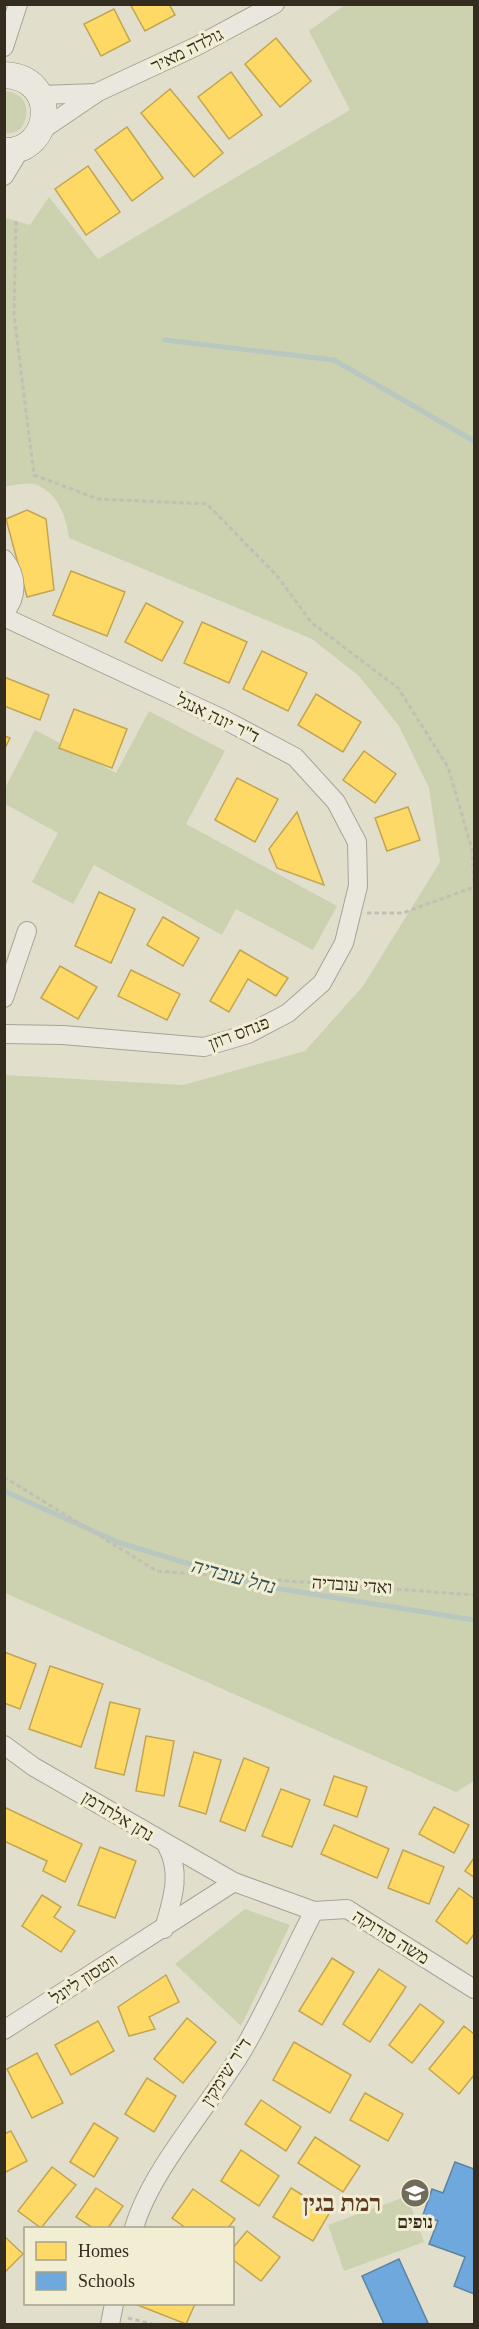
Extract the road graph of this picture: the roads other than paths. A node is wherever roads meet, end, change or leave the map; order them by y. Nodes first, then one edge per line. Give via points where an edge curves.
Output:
1 (18, 4) edge
2 (275, 4) edge
3 (4, 47) edge
4 (7, 67) edge
5 (98, 92) junction
6 (41, 95) junction
7 (22, 143) edge
8 (4, 176) edge
9 (4, 560) edge
10 (4, 615) edge
11 (358, 886) joint
12 (27, 931) dead end
13 (4, 998) edge
14 (4, 1034) edge
15 (4, 1745) edge
16 (167, 1846) junction
17 (234, 1882) junction
18 (314, 1911) junction
19 (164, 1929) junction
20 (474, 1989) edge
21 (4, 2030) edge
22 (135, 2227) edge

1 - 3 street
2 - 5 street, גולדה מאיר
4 - 6 street via 33,84
5 - 6 street, גולדה מאיר
5 - 7 street, גולדה מאיר
6 - 7 street via 44,114
7 - 8 street
9 - 10 street via 15,579 15,593
10 - 11 street, ד''ר יונה אנגל via 295,757 336,802 357,842
11 - 14 street, פנחס רוזן via 344,943 322,983 288,1013 248,1034 204,1047
12 - 13 street
15 - 16 street, נתן אלתרמן
16 - 17 street, נתן אלתרמן
16 - 19 street via 175,1860 175,1888
17 - 18 street, משה סורוקה
17 - 19 street, ווטסון ליונל
18 - 20 street, משה סורוקה via 347,1909
18 - 22 street, ד"ר שימקין via 243,2050 139,2210
19 - 21 street, ווטסון ליונל

